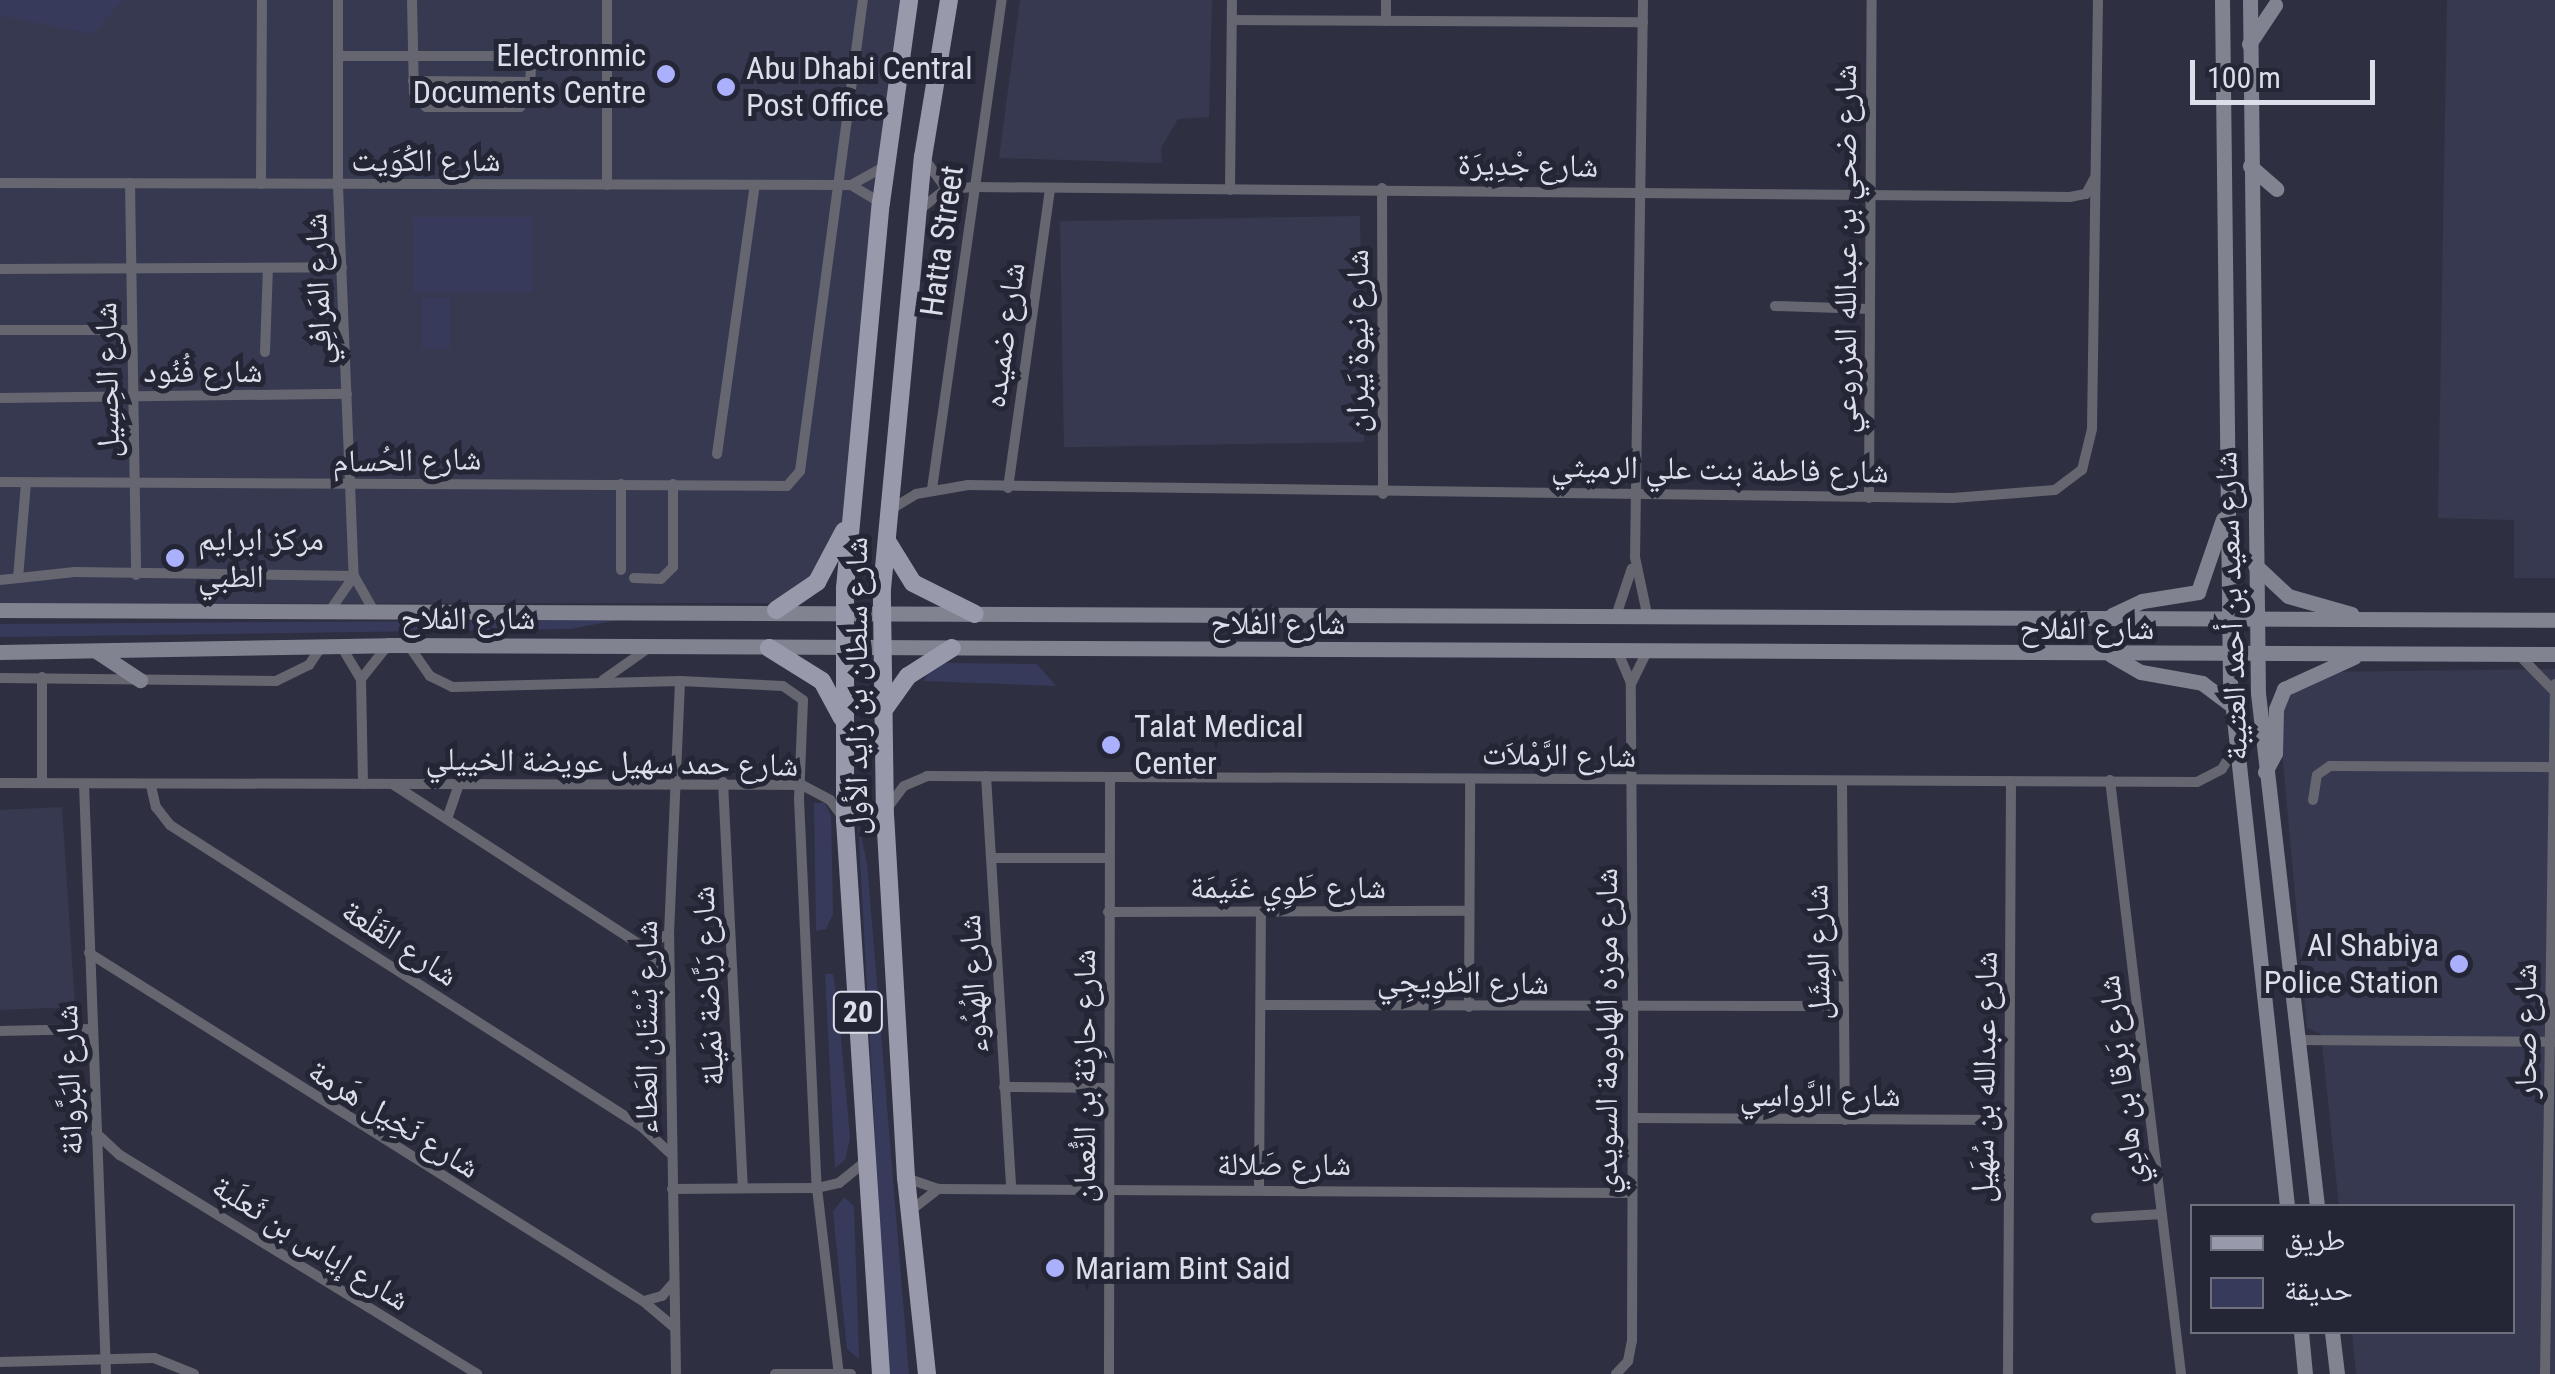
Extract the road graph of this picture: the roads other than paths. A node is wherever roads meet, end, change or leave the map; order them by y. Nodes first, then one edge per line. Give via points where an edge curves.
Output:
1 (262, 0) edge
2 (338, 0) edge
3 (412, 0) edge
4 (608, 0) edge
5 (863, 0) edge
6 (910, 0) edge
7 (949, 0) edge
8 (1002, 0) edge
9 (1232, 0) edge
10 (1386, 0) edge
11 (1643, 0) edge
12 (1872, 0) edge
13 (2098, 0) edge
14 (2222, 0) edge
15 (2250, 0) edge
16 (2275, 5) dead end
17 (1232, 20) junction
18 (1386, 22) junction
19 (1643, 22) junction
20 (2249, 44) junction
21 (531, 55) junction
22 (338, 56) junction
23 (412, 56) junction
24 (606, 56) junction
25 (413, 81) junction
26 (530, 82) junction
27 (924, 157) junction
28 (887, 165) junction
29 (2250, 166) junction
30 (2096, 173) junction
31 (0, 183) edge
32 (130, 184) junction
33 (261, 184) junction
34 (607, 185) junction
35 (756, 185) junction
36 (836, 185) junction
37 (851, 185) junction
38 (338, 186) junction
39 (946, 188) junction
40 (975, 188) junction
41 (1382, 188) junction
42 (1050, 189) junction
43 (2276, 189) dead end
44 (1230, 190) junction
45 (1641, 191) junction
46 (1870, 193) junction
47 (881, 203) junction
48 (918, 211) junction
49 (342, 267) junction
50 (131, 268) junction
51 (268, 268) junction
52 (0, 269) edge
53 (1775, 306) dead end
54 (1870, 309) junction
55 (0, 330) edge
56 (132, 330) junction
57 (265, 352) dead end
58 (347, 394) junction
59 (132, 396) junction
60 (0, 398) edge
61 (717, 454) dead end
62 (0, 482) edge
63 (26, 483) junction
64 (134, 483) junction
65 (350, 484) junction
66 (621, 484) junction
67 (673, 484) junction
68 (1008, 488) junction
69 (932, 489) junction
70 (1382, 494) junction
71 (1635, 494) junction
72 (1868, 498) junction
73 (886, 513) junction
74 (2224, 519) junction
75 (848, 522) junction
76 (884, 532) junction
77 (1634, 557) junction
78 (2254, 564) junction
79 (621, 570) dead end
80 (136, 575) junction
81 (354, 576) junction
82 (18, 578) junction
83 (634, 578) dead end
84 (0, 580) edge
85 (0, 610) edge
86 (776, 610) junction
87 (845, 611) junction
88 (882, 612) junction
89 (329, 613) junction
90 (375, 613) junction
91 (1617, 613) junction
92 (975, 614) junction
93 (1648, 614) junction
94 (2109, 617) junction
95 (2227, 618) junction
96 (2256, 618) junction
97 (2359, 619) junction
98 (2555, 620) edge
99 (322, 646) junction
100 (341, 646) junction
101 (388, 646) junction
102 (409, 646) junction
103 (650, 647) junction
104 (769, 648) junction
105 (952, 648) junction
106 (845, 649) junction
107 (882, 649) junction
108 (1616, 650) junction
109 (96, 651) junction
110 (1646, 651) junction
111 (0, 652) edge
112 (2518, 654) junction
113 (2555, 654) edge
114 (2110, 655) junction
115 (2229, 655) junction
116 (2257, 655) junction
117 (2355, 656) junction
118 (42, 677) junction
119 (0, 678) edge
120 (361, 678) junction
121 (140, 680) junction
122 (602, 681) junction
123 (680, 681) junction
124 (1631, 682) junction
125 (2553, 686) edge
126 (2232, 706) junction
127 (881, 716) junction
128 (846, 727) junction
129 (2236, 745) junction
130 (2552, 767) edge
131 (2264, 772) junction
132 (986, 776) junction
133 (1110, 778) junction
134 (1470, 779) junction
135 (680, 780) junction
136 (2110, 780) junction
137 (1632, 781) junction
138 (2011, 781) junction
139 (0, 782) edge
140 (723, 782) junction
141 (1842, 782) junction
142 (42, 783) junction
143 (84, 784) junction
144 (363, 784) junction
145 (393, 784) junction
146 (460, 785) junction
147 (802, 785) junction
148 (151, 786) junction
149 (2312, 800) dead end
150 (885, 818) junction
151 (447, 819) junction
152 (846, 821) junction
153 (991, 858) junction
154 (1108, 858) junction
155 (1469, 911) junction
156 (1108, 912) junction
157 (1261, 913) junction
158 (669, 934) junction
159 (644, 947) junction
160 (89, 953) junction
161 (670, 974) junction
162 (120, 978) junction
163 (90, 984) junction
164 (1261, 1006) junction
165 (1844, 1006) junction
166 (1468, 1007) junction
167 (1633, 1009) junction
168 (92, 1029) junction
169 (0, 1031) edge
170 (2298, 1040) junction
171 (2553, 1042) edge
172 (1004, 1087) junction
173 (1109, 1088) junction
174 (1632, 1118) junction
175 (672, 1120) junction
176 (1845, 1120) junction
177 (2006, 1120) junction
178 (642, 1126) junction
179 (96, 1133) junction
180 (672, 1154) junction
181 (120, 1155) junction
182 (867, 1160) junction
183 (98, 1162) junction
184 (906, 1178) junction
185 (743, 1188) junction
186 (817, 1188) junction
187 (1011, 1188) junction
188 (672, 1189) junction
189 (938, 1189) junction
190 (1110, 1189) junction
191 (1259, 1189) junction
192 (1630, 1192) junction
193 (2287, 1204) edge
194 (2317, 1204) edge
195 (910, 1211) junction
196 (2162, 1214) junction
197 (2096, 1218) dead end
198 (674, 1282) junction
199 (643, 1302) junction
200 (675, 1328) junction
201 (2301, 1334) edge
202 (2332, 1334) edge
203 (106, 1357) junction
204 (0, 1362) edge
205 (843, 1373) edge
206 (106, 1374) edge
207 (194, 1374) edge
208 (476, 1374) edge
209 (676, 1374) edge
210 (775, 1374) edge
211 (880, 1374) edge
212 (927, 1374) edge
213 (1109, 1374) edge
214 (1616, 1374) edge
215 (2008, 1374) edge
216 (2181, 1374) edge
217 (2305, 1374) edge
218 (2337, 1374) edge
219 (2546, 1374) edge

1 - 33 street
2 - 22 street, شارع المَرافِي
3 - 23 street
4 - 24 street
5 - 36 street
6 - 28 main road, شارع سلطان بن زايد الأول / 20
7 - 27 main road, شارع سلطان بن زايد الأول / 20
8 - 40 street, Hatta Street
9 - 17 street
10 - 18 street
11 - 19 street
12 - 46 street, شارع ضحي بن عبدالله المزروعي
13 - 30 street, شارع فاطمة بنت علي الرميثي
14 - 74 main road, شارع سعيد بن أحمد العتيبة
15 - 20 main road, شارع سعيد بن أحمد العتيبة
16 - 20 main road
17 - 18 street
17 - 44 street
18 - 19 street
19 - 45 street
20 - 29 main road, شارع سعيد بن أحمد العتيبة
21 - 23 street
21 - 24 street
21 - 26 street
22 - 23 street
22 - 38 street, شارع المَرافِي
23 - 25 street
24 - 34 street
25 - 26 street
25 - 26 street via 420,103 438,110 514,110 528,98
27 - 39 street
27 - 48 main road, شارع سلطان بن زايد الأول / 20
28 - 37 street, شارع الكُوَيت
28 - 47 main road, شارع سلطان بن زايد الأول / 20
29 - 43 main road
29 - 78 main road, شارع سعيد بن أحمد العتيبة
30 - 46 street, شارع جْدِيرَة via 2080,196
30 - 72 street, شارع فاطمة بنت علي الرميثي via 2092,429 2082,470 2045,492
31 - 32 street, شارع الكُوَيت
32 - 33 street, شارع الكُوَيت
32 - 50 street, شارع الحِسِيل
33 - 38 street, شارع الكُوَيت
34 - 35 street, شارع الكُوَيت
34 - 38 street, شارع الكُوَيت
35 - 36 street, شارع الكُوَيت
35 - 61 street
36 - 37 street, شارع الكُوَيت
36 - 67 street, شارع الحُسام via 801,464 793,482 781,488
37 - 47 street
38 - 49 street, شارع المَرافِي
39 - 40 street, شارع جْدِيرَة
39 - 48 street
40 - 42 street, شارع جْدِيرَة
40 - 69 street, Hatta Street
41 - 44 street, شارع جْدِيرَة
41 - 45 street, شارع جْدِيرَة
41 - 70 street, شارع نيوة يَبران
42 - 44 street, شارع جْدِيرَة
42 - 68 street, شارع ضميده
45 - 46 street, شارع جْدِيرَة
45 - 71 street
46 - 54 street, شارع ضحي بن عبدالله المزروعي
47 - 75 main road, شارع سلطان بن زايد الأول / 20
48 - 73 main road, شارع سلطان بن زايد الأول / 20
49 - 51 street
49 - 58 street, شارع المَرافِي
50 - 51 street
50 - 52 street
50 - 56 street, شارع الحِسِيل
51 - 57 street
53 - 54 street
54 - 72 street, شارع ضحي بن عبدالله المزروعي
55 - 56 street
56 - 59 street, شارع الحِسِيل
58 - 59 street, شارع فُنُود
58 - 65 street, شارع المَرافِي
59 - 60 street, شارع فُنُود
59 - 64 street, شارع الحِسِيل
62 - 63 street, شارع الحُسام
63 - 64 street, شارع الحُسام
63 - 82 street
64 - 65 street, شارع الحُسام
64 - 80 street, شارع الحِسِيل
65 - 66 street, شارع الحُسام
65 - 81 street, شارع المَرافِي
66 - 67 street, شارع الحُسام
66 - 79 street
67 - 83 street via 672,567 661,579
68 - 69 street, شارع فاطمة بنت علي الرميثي
68 - 70 street, شارع فاطمة بنت علي الرميثي
69 - 73 street, شارع فاطمة بنت علي الرميثي
70 - 71 street, شارع فاطمة بنت علي الرميثي
71 - 72 street, شارع فاطمة بنت علي الرميثي
71 - 77 street
73 - 76 main road, شارع سلطان بن زايد الأول / 20
74 - 94 main road via 2198,592 2134,604
74 - 95 main road, شارع سعيد بن أحمد العتيبة
75 - 86 main road via 817,582
75 - 87 main road, شارع سلطان بن زايد الأول / 20
76 - 88 main road, شارع سلطان بن زايد الأول / 20
76 - 92 main road via 913,583
77 - 91 street
77 - 93 street
78 - 96 main road, شارع سعيد بن أحمد العتيبة
78 - 97 main road via 2288,596
80 - 81 street
80 - 82 street
81 - 89 street
81 - 90 street, شارع المَرافِي
82 - 84 street
85 - 89 main road, شارع الفلاح
86 - 87 main road, شارع الفلاح
86 - 90 main road, شارع الفلاح
87 - 88 main road, شارع الفلاح
87 - 106 main road, شارع سلطان بن زايد الأول / 20
88 - 92 main road, شارع الفلاح
88 - 107 main road, شارع سلطان بن زايد الأول / 20
89 - 90 main road, شارع الفلاح
91 - 92 main road, شارع الفلاح
91 - 93 main road, شارع الفلاح
93 - 94 main road, شارع الفلاح
94 - 95 main road, شارع الفلاح
95 - 96 main road, شارع الفلاح
95 - 115 main road, شارع سعيد بن أحمد العتيبة
96 - 97 main road, شارع الفلاح
96 - 116 main road, شارع سعيد بن أحمد العتيبة
97 - 98 main road, شارع الفلاح
99 - 100 main road, شارع الفلاح
99 - 109 main road, شارع الفلاح
99 - 121 street via 309,666 276,680
100 - 101 main road, شارع الفلاح
100 - 120 street
101 - 102 main road, شارع الفلاح
101 - 120 street
102 - 103 main road, شارع الفلاح
102 - 122 street via 430,676 452,687
103 - 104 main road, شارع الفلاح
103 - 122 street
104 - 106 main road, شارع الفلاح
104 - 128 main road via 822,681
105 - 107 main road, شارع الفلاح
105 - 108 main road, شارع الفلاح
105 - 127 main road via 908,676
106 - 107 main road, شارع الفلاح
106 - 128 main road, شارع سلطان بن زايد الأول / 20
107 - 127 main road, شارع سلطان بن زايد الأول / 20
108 - 110 main road, شارع الفلاح
108 - 124 street, شارع موزه الهادومة السويدي
109 - 111 main road, شارع الفلاح
109 - 121 main road
110 - 114 main road, شارع الفلاح
110 - 124 street, شارع موزه الهادومة السويدي
112 - 113 main road, شارع الفلاح
112 - 117 main road, شارع الفلاح
112 - 125 street, شارع صحار
114 - 115 main road, شارع الفلاح
114 - 126 main road via 2141,672 2202,683
115 - 116 main road, شارع الفلاح
115 - 126 main road, شارع سعيد بن أحمد العتيبة
116 - 117 main road, شارع الفلاح
116 - 131 main road, شارع سعيد بن أحمد العتيبة
117 - 131 main road via 2284,689 2276,709 2275,752
118 - 119 street
118 - 121 street
118 - 142 street
120 - 144 street
122 - 123 street
123 - 135 street, شارع بُسْتَان العَطاء
123 - 147 street via 783,686 798,693 806,707
124 - 137 street, شارع موزه الهادومة السويدي
125 - 130 street, شارع صحار
126 - 129 main road, شارع سعيد بن أحمد العتيبة
127 - 150 main road, شارع سلطان بن زايد الأول / 20
128 - 152 main road, شارع سلطان بن زايد الأول / 20
129 - 136 street, شارع الرَّمْلاَت via 2210,777
129 - 193 main road, شارع سعيد بن أحمد العتيبة
130 - 149 street via 2330,766 2317,775
130 - 171 street, شارع صحار
131 - 170 main road, شارع سعيد بن أحمد العتيبة
132 - 133 street, شارع الرَّمْلاَت
132 - 150 street, شارع الرَّمْلاَت via 915,779 895,795
132 - 153 street, شارع الهُدُوء
133 - 134 street, شارع الرَّمْلاَت
133 - 154 street, شارع حارِثة بن النُّعمان
134 - 137 street, شارع الرَّمْلاَت
134 - 155 street
135 - 140 street, شارع حمد سهيل عويضة الخييلي
135 - 146 street, شارع حمد سهيل عويضة الخييلي
135 - 158 street, شارع بُسْتَان العَطاء
136 - 138 street, شارع الرَّمْلاَت
136 - 196 street, شارع بَرقا بن هادِي
137 - 141 street, شارع الرَّمْلاَت
137 - 167 street, شارع موزه الهادومة السويدي
138 - 141 street, شارع الرَّمْلاَت
138 - 177 street, شارع عبدالله بن سُهَيل
139 - 142 street, شارع حمد سهيل عويضة الخييلي
140 - 147 street, شارع حمد سهيل عويضة الخييلي
140 - 185 street, شارع رَبَّاضة نمَيلة
141 - 165 street, شارع المِشَل
142 - 143 street, شارع حمد سهيل عويضة الخييلي
143 - 148 street, شارع حمد سهيل عويضة الخييلي
143 - 160 street, شارع البَرَّوانة
144 - 145 street, شارع حمد سهيل عويضة الخييلي
144 - 148 street, شارع حمد سهيل عويضة الخييلي
145 - 146 street, شارع حمد سهيل عويضة الخييلي
145 - 151 street
146 - 151 street
147 - 152 street, شارع حمد سهيل عويضة الخييلي via 830,800
147 - 186 street
148 - 178 street, شارع القَلْعة via 170,825
150 - 184 main road, شارع سلطان بن زايد الأول / 20
151 - 159 street
152 - 182 main road, شارع سلطان بن زايد الأول / 20
153 - 154 street
153 - 172 street, شارع الهُدُوء
154 - 156 street, شارع حارِثة بن النُّعمان
155 - 157 street, شارع طَوِي غنَيمَة
155 - 166 street
156 - 157 street, شارع طَوِي غنَيمَة
156 - 173 street, شارع حارِثة بن النُّعمان
157 - 164 street
158 - 159 street
158 - 161 street, شارع بُسْتَان العَطاء
159 - 161 street
160 - 162 street, شارع نَخِيل هَرمة
160 - 163 street, شارع البَرَّوانة
161 - 175 street, شارع بُسْتَان العَطاء
162 - 163 street
162 - 199 street, شارع نَخِيل هَرمة
163 - 168 street, شارع البَرَّوانة
164 - 166 street, شارع الطْوِيجِي
164 - 191 street
165 - 167 street, شارع الطْوِيجِي
165 - 176 street, شارع المِشَل
166 - 167 street, شارع الطْوِيجِي
167 - 174 street, شارع موزه الهادومة السويدي
168 - 169 street
168 - 179 street, شارع البَرَّوانة
170 - 171 street
170 - 194 main road, شارع سعيد بن أحمد العتيبة
171 - 219 street, شارع صحار
172 - 173 street
172 - 187 street, شارع الهُدُوء
173 - 190 street, شارع حارِثة بن النُّعمان
174 - 176 street, شارع الرَّواسِي
174 - 192 street, شارع موزه الهادومة السويدي
175 - 178 street
175 - 180 street, شارع بُسْتَان العَطاء
176 - 177 street, شارع الرَّواسِي
177 - 215 street, شارع عبدالله بن سُهَيل
178 - 180 street, شارع القَلْعة
179 - 181 street, شارع إياس بن ثَعلَبة
179 - 183 street, شارع البَرَّوانة
180 - 188 street, شارع بُسْتَان العَطاء
181 - 183 street
181 - 208 street, شارع إياس بن ثَعلَبة
182 - 186 street via 840,1182
182 - 211 main road, شارع سلطان بن زايد الأول / 20
183 - 203 street, شارع البَرَّوانة
184 - 189 street, شارع صَلالة
184 - 195 main road, شارع سلطان بن زايد الأول / 20
185 - 186 street
185 - 188 street
186 - 205 street
187 - 189 street, شارع صَلالة
187 - 190 street, شارع صَلالة
188 - 198 street, شارع بُسْتَان العَطاء
189 - 195 street
190 - 191 street, شارع صَلالة
190 - 213 street, شارع حارِثة بن النُّعمان
191 - 192 street, شارع صَلالة
192 - 214 street, شارع موزه الهادومة السويدي via 1632,1341 1628,1361
195 - 212 main road, شارع سلطان بن زايد الأول / 20
196 - 197 street
196 - 216 street, شارع بَرقا بن هادِي
198 - 199 street via 662,1296
198 - 200 street, شارع بُسْتَان العَطاء
199 - 200 street, شارع نَخِيل هَرمة
200 - 209 street, شارع بُسْتَان العَطاء
201 - 217 main road
202 - 218 main road
203 - 204 street
203 - 206 street, شارع البَرَّوانة
203 - 207 street via 164,1359
205 - 210 street

